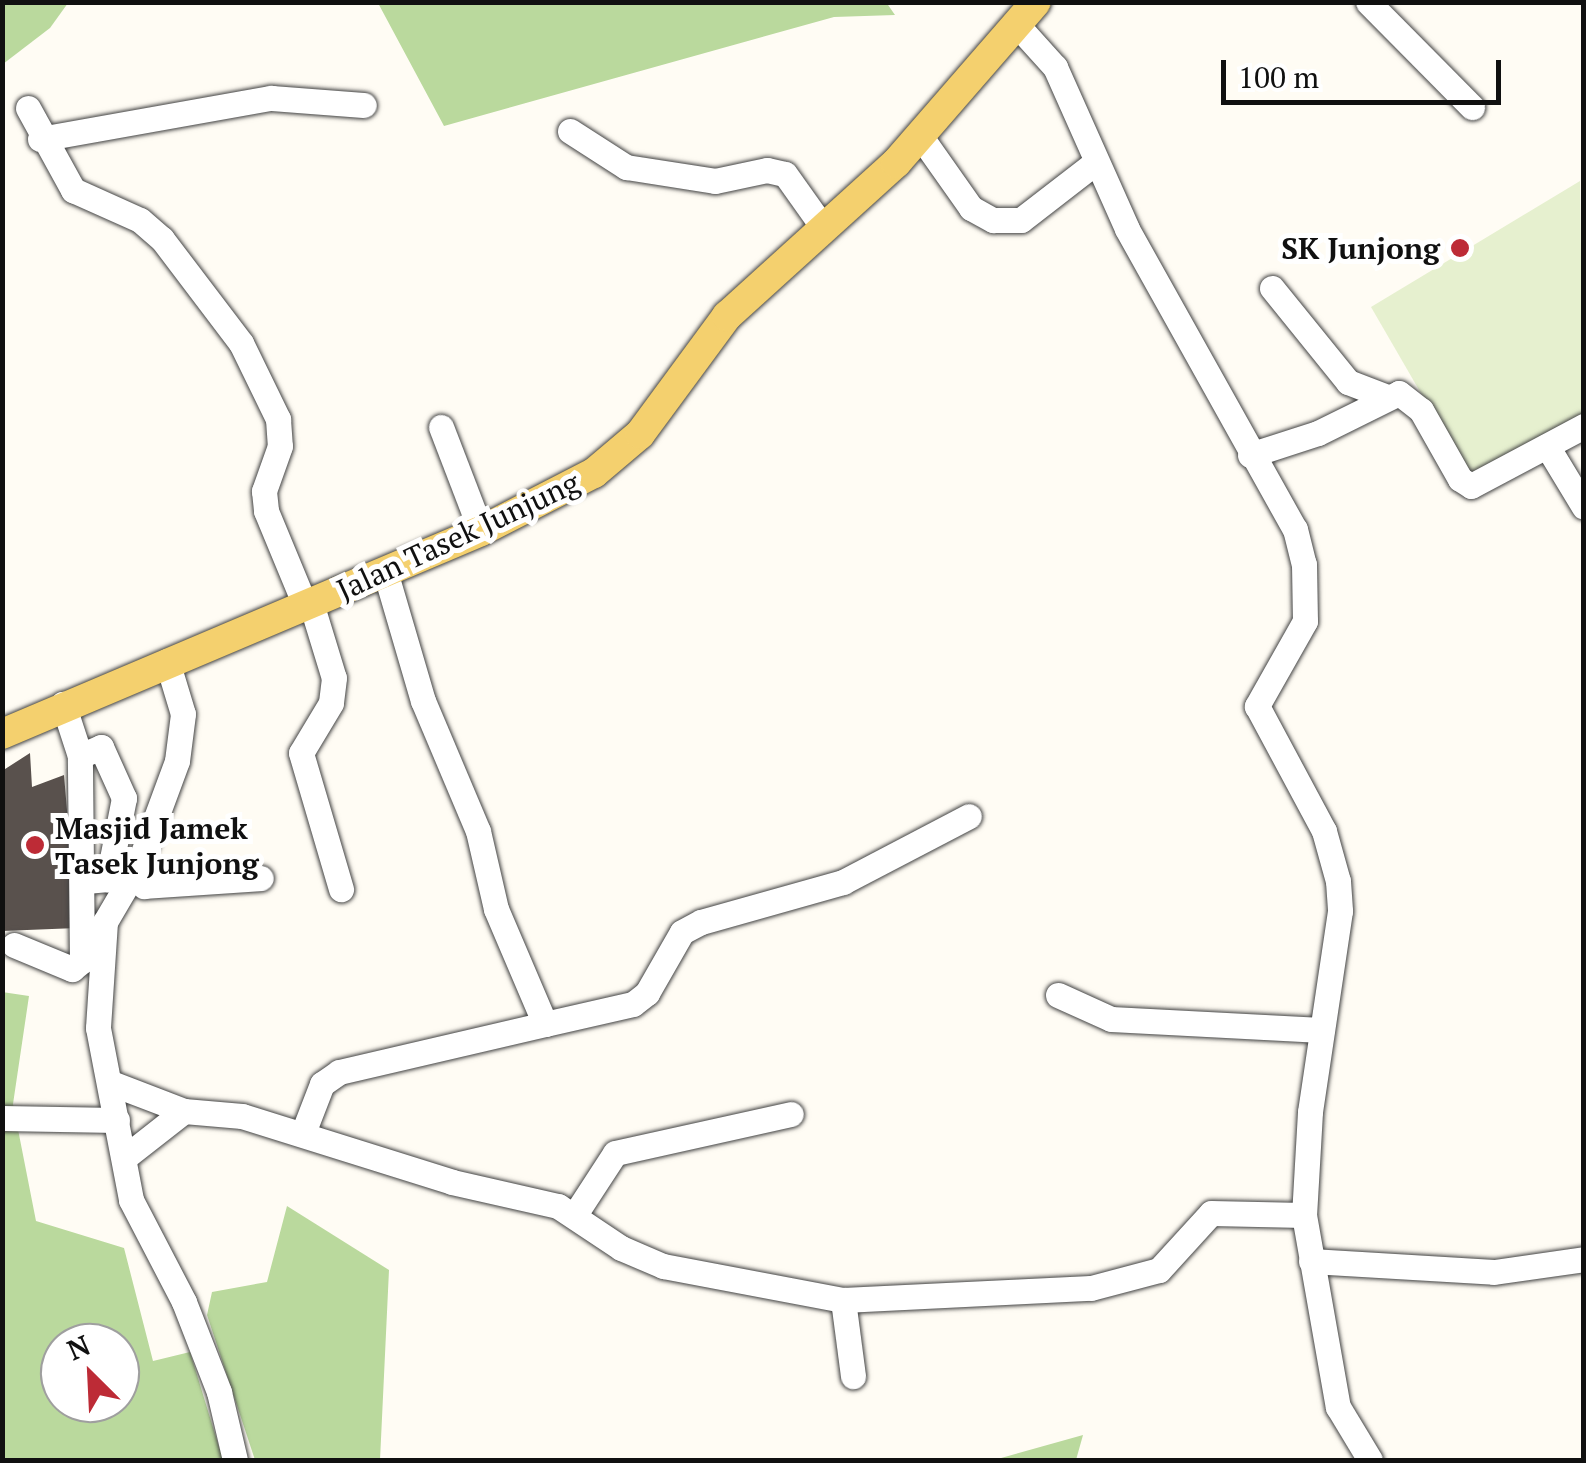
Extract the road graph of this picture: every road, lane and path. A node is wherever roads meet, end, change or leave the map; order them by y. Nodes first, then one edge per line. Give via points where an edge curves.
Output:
1 (1368, 2) edge
2 (1026, 14) edge
3 (364, 105) dead end
4 (1472, 107) dead end
5 (28, 108) dead end
6 (570, 131) dead end
7 (920, 136) junction
8 (40, 139) junction
9 (1096, 162) junction
10 (822, 226) junction
11 (1272, 288) dead end
12 (1384, 396) junction
13 (1584, 426) edge
14 (442, 427) dead end
15 (1547, 446) junction
16 (1250, 455) junction
17 (1584, 507) edge
18 (481, 531) junction
19 (386, 571) junction
20 (308, 604) junction
21 (167, 661) junction
22 (63, 704) junction
23 (2, 734) edge
24 (80, 756) junction
25 (969, 816) dead end
26 (132, 873) junction
27 (261, 878) dead end
28 (82, 881) junction
29 (341, 889) dead end
30 (14, 945) dead end
31 (1058, 995) dead end
32 (544, 1024) junction
33 (1322, 1030) junction
34 (110, 1083) junction
35 (184, 1112) junction
36 (791, 1114) dead end
37 (2, 1118) edge
38 (117, 1120) junction
39 (303, 1133) junction
40 (124, 1158) junction
41 (1304, 1215) junction
42 (574, 1216) junction
43 (1584, 1260) edge
44 (1311, 1261) junction
45 (844, 1300) junction
46 (852, 1376) dead end
47 (234, 1460) edge
48 (1370, 1460) edge

1 - 4 street
2 - 7 main road, Jalan Tasek Junjung
2 - 9 street
3 - 8 street via 272,98
5 - 8 street
6 - 10 street via 626,167 715,181 767,170 785,174
7 - 9 street via 971,208 993,220 1022,220
7 - 10 main road, Jalan Tasek Junjung
8 - 20 street via 72,190 140,220 162,240 241,342 278,419 280,446 264,491 266,512
9 - 16 street
10 - 18 main road, Jalan Tasek Junjung via 727,316 624,450 573,487
11 - 12 street via 1348,382
12 - 15 street via 1399,393 1422,410 1465,484 1479,485
12 - 16 street via 1318,433
13 - 15 street
14 - 18 street
15 - 17 street
16 - 33 street via 1295,529 1304,564 1305,621 1258,706 1324,832 1338,881 1340,911
18 - 19 main road, Jalan Tasek Junjung
19 - 20 main road, Jalan Tasek Junjung
19 - 32 street via 423,700 478,831 496,909
20 - 21 main road, Jalan Tasek Junjung
20 - 29 street via 334,678 331,703 301,753
21 - 22 main road, Jalan Tasek Junjung
21 - 26 street via 184,714 182,737
22 - 23 main road, Jalan Tasek Junjung
22 - 24 street
24 - 28 street
24 - 28 street via 101,747 124,798 108,879
25 - 32 street via 842,882 700,922 682,932 647,993 633,1004
26 - 27 street via 144,886
26 - 34 street via 105,922 99,959 98,1028
28 - 30 street via 82,962 72,969
31 - 33 street via 1111,1019
32 - 39 street via 339,1072 322,1084
33 - 41 street
34 - 35 street
34 - 38 street
35 - 39 street via 242,1116
35 - 40 street
36 - 42 street via 614,1153
37 - 38 street
38 - 40 street
39 - 42 street via 452,1182 526,1194
40 - 47 street via 132,1200 184,1302 218,1392
41 - 44 street
41 - 45 street via 1211,1213 1159,1270 1091,1288
42 - 45 street via 663,1266 718,1282
43 - 44 street via 1494,1272
44 - 48 street via 1338,1407
45 - 46 street

